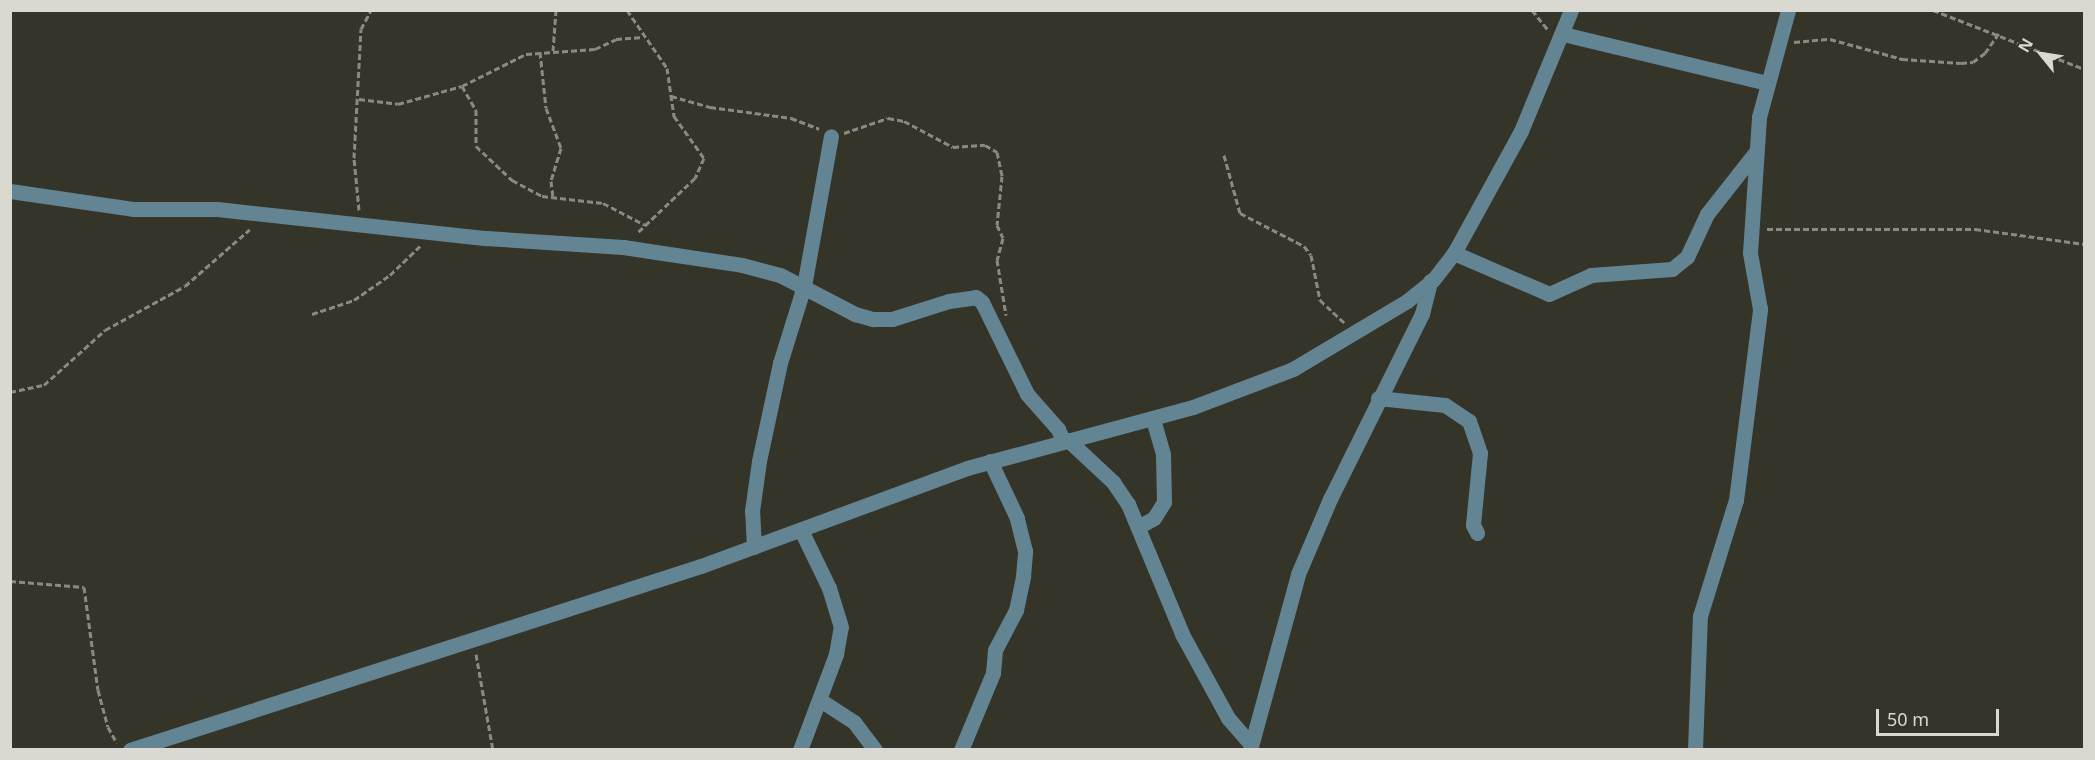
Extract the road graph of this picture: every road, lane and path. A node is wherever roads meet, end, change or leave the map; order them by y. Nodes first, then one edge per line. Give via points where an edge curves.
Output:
1 (370, 10) edge
2 (556, 10) edge
3 (627, 10) edge
4 (1571, 10) edge
5 (1788, 10) edge
6 (1933, 10) edge
7 (2000, 33) junction
8 (1563, 34) junction
9 (643, 37) junction
10 (1776, 50) junction
11 (553, 51) junction
12 (540, 52) junction
13 (2085, 69) edge
14 (1767, 82) junction
15 (462, 86) junction
16 (671, 96) junction
17 (358, 99) junction
18 (831, 136) junction
19 (1755, 153) junction
20 (1224, 155) dead end
21 (10, 191) edge
22 (554, 197) junction
23 (272, 215) junction
24 (358, 224) junction
25 (645, 225) junction
26 (1751, 229) junction
27 (435, 233) junction
28 (2085, 244) edge
29 (623, 248) junction
30 (1454, 253) junction
31 (1430, 281) junction
32 (804, 286) junction
33 (312, 314) dead end
34 (1006, 319) dead end
35 (1357, 333) junction
36 (10, 392) edge
37 (1378, 398) junction
38 (1154, 418) junction
39 (1066, 441) junction
40 (990, 461) junction
41 (1138, 527) junction
42 (801, 530) junction
43 (1477, 533) dead end
44 (754, 547) junction
45 (10, 581) edge
46 (474, 641) junction
47 (820, 700) junction
48 (1251, 747) edge
49 (122, 750) edge
50 (130, 750) edge
51 (493, 750) edge
52 (800, 750) edge
53 (875, 750) edge
54 (961, 750) edge
55 (1695, 750) edge

1 - 17 path via 361,29
2 - 11 path
3 - 9 path
4 - 8 street
5 - 10 street
6 - 7 path
7 - 10 path via 1985,53 1973,62 1961,63 1902,58 1830,39 1809,39
7 - 13 path
8 - 14 street
8 - 30 street via 1521,131
9 - 11 path via 616,39 595,49
9 - 16 path via 668,68
10 - 14 street
11 - 12 path
12 - 15 path via 513,58
12 - 22 path via 546,108 561,148 551,181
14 - 19 street
15 - 17 path via 399,104
15 - 22 path via 476,110 476,146 524,189
16 - 18 path via 710,107 791,118
16 - 25 path via 674,116 704,158 695,178
17 - 24 path via 354,158
18 - 32 street
18 - 34 path via 888,118 904,121 953,147 985,145 997,152 1002,176 997,225 1003,238 997,260
19 - 26 street
19 - 30 street via 1707,214 1687,257 1672,269 1591,275 1549,294
20 - 35 path via 1240,213 1304,246 1311,255 1320,300
21 - 23 street via 133,209 217,209
22 - 25 path via 603,202
23 - 24 street
23 - 36 path via 238,237 185,286 105,330 44,385
24 - 27 street
25 - 29 path
26 - 28 path via 1975,229
26 - 55 street via 1750,253 1760,309 1749,419 1736,500 1700,616
27 - 29 street
27 - 33 path via 390,275 354,300
29 - 32 street via 763,268
30 - 31 street
31 - 35 street
31 - 37 street via 1422,314
32 - 39 street via 855,314 873,319 892,319 949,301 979,298 1027,394
32 - 44 street via 780,363 759,461 752,511
35 - 38 street via 1293,369
37 - 43 street via 1445,405 1469,421 1480,453 1473,525
37 - 48 street via 1298,574
38 - 39 street
38 - 41 street via 1163,454 1164,502 1154,518
39 - 40 street
39 - 41 street via 1113,482
40 - 42 street
40 - 54 street via 1017,518 1025,551 1023,576 1016,610 995,650 993,673
41 - 48 street via 1185,640 1228,718
42 - 44 street
42 - 47 street via 830,588 841,627
44 - 46 street
45 - 49 path via 84,587 98,690 108,727
46 - 50 street
46 - 51 path
47 - 52 street
47 - 53 street via 854,722

